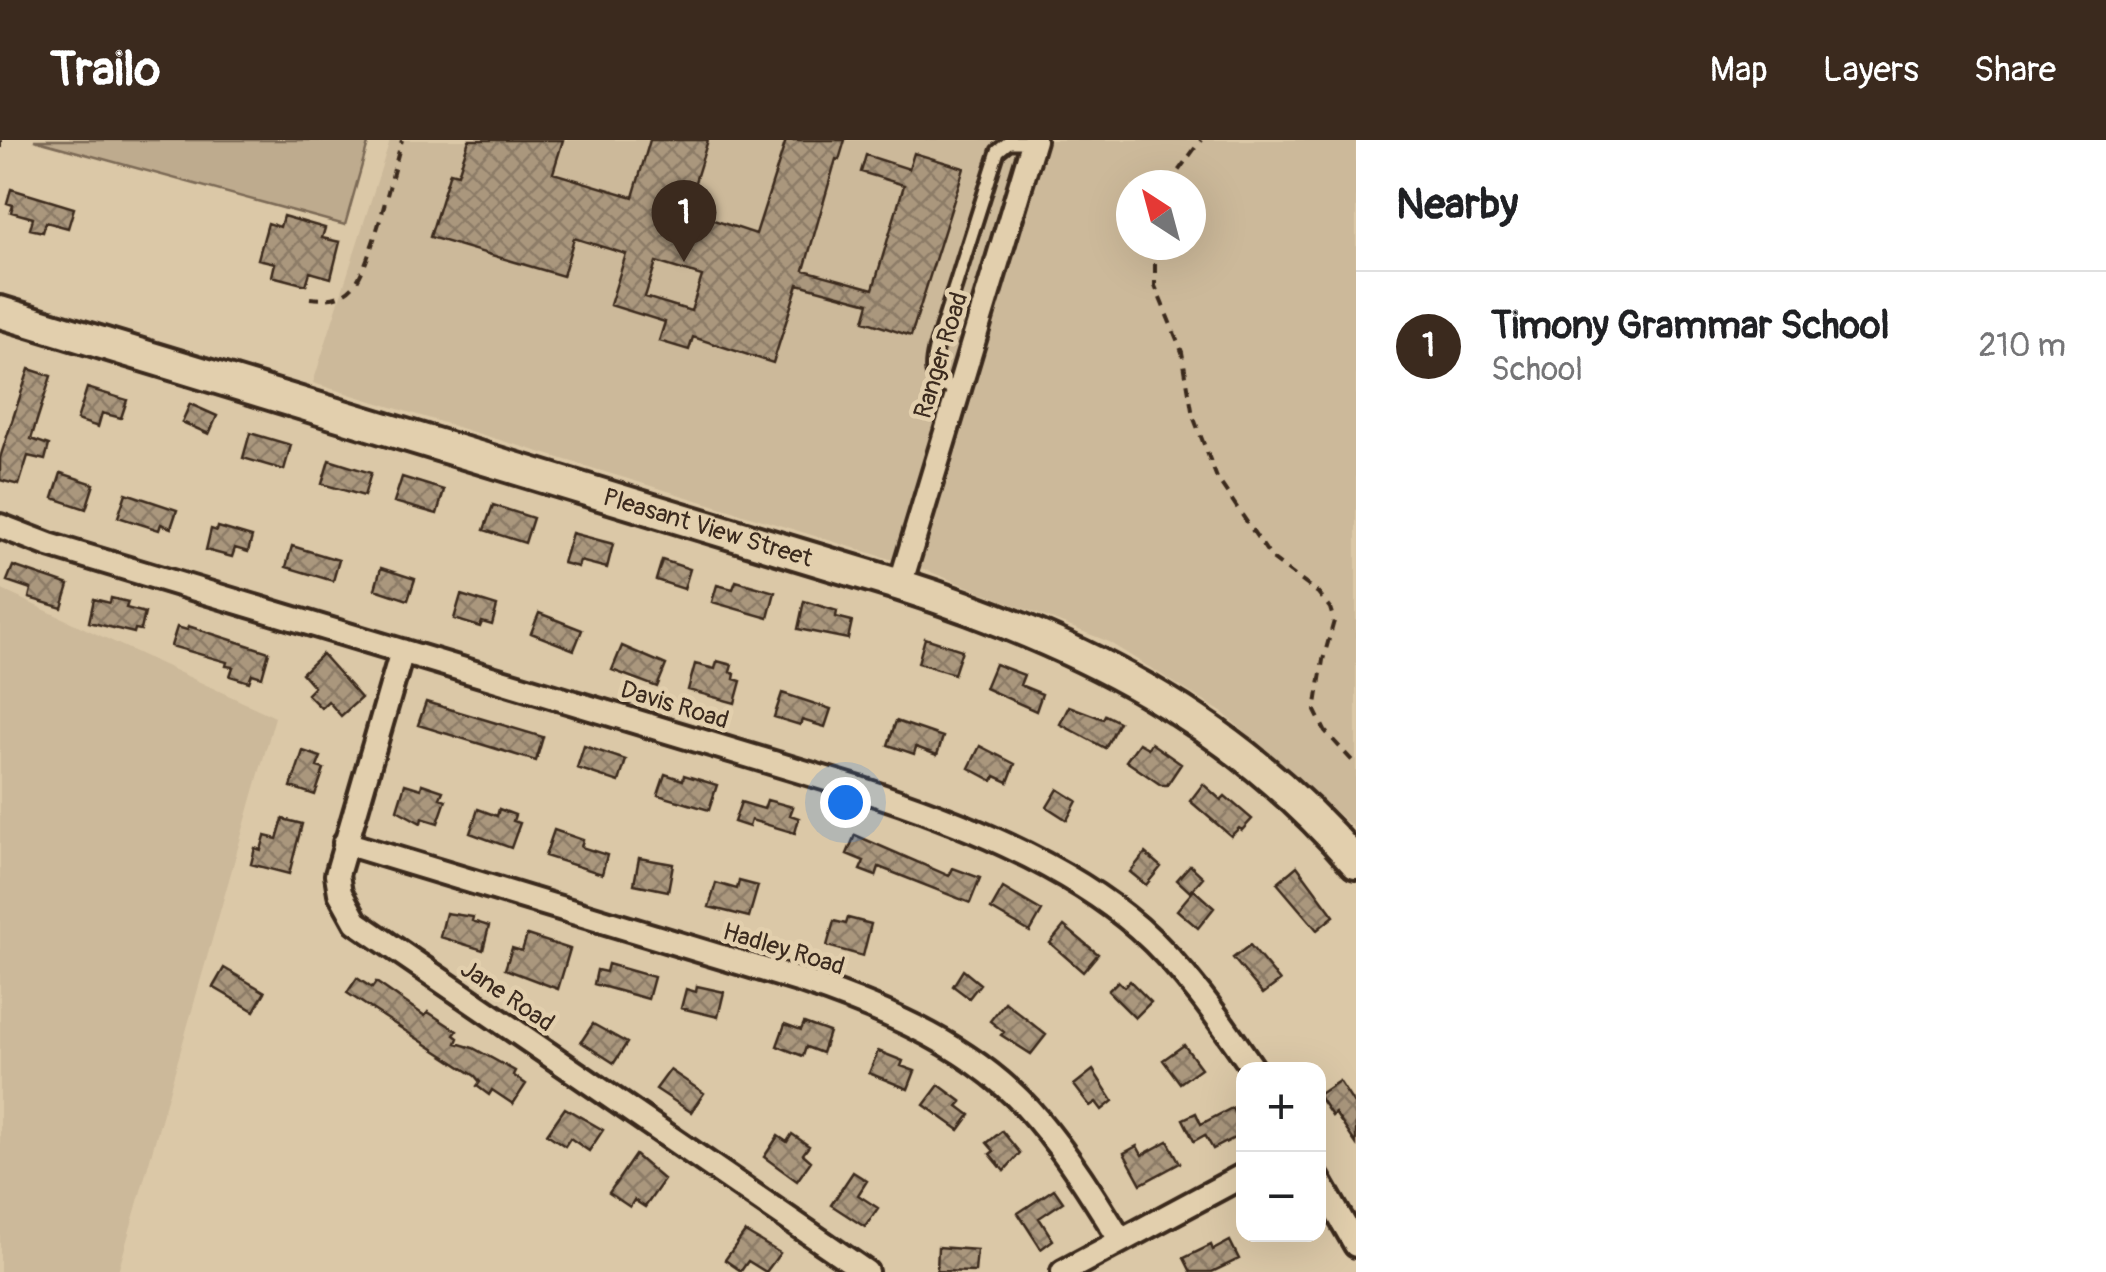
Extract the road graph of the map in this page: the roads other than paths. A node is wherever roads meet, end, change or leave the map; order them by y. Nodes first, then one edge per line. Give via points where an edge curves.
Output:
1 (1034, 141) edge
2 (0, 313) edge
3 (958, 391) junction
4 (0, 526) edge
5 (900, 585) junction
6 (402, 651) junction
7 (345, 843) junction
8 (1356, 863) edge
9 (1249, 1062) edge
10 (1236, 1179) edge
11 (1326, 1193) edge
12 (1121, 1241) junction
13 (1356, 1245) edge
14 (866, 1272) edge
15 (1063, 1272) edge

1 - 3 street, Ranger Road
1 - 3 lane via 1009,142 998,151 935,350 934,378
2 - 5 street, Pleasant View Street
3 - 5 street, Ranger Road
4 - 6 street, Davis Road
5 - 8 street, Pleasant View Street via 1014,624 1146,687 1269,778
6 - 7 street, Jane Road
6 - 9 street, Davis Road via 860,789 996,839 1138,927
7 - 12 street, Hadley Road via 801,981 906,1023 1000,1082 1036,1117
7 - 14 street, Jane Road via 336,875 340,893 370,934
10 - 12 street
11 - 13 street
12 - 15 street

